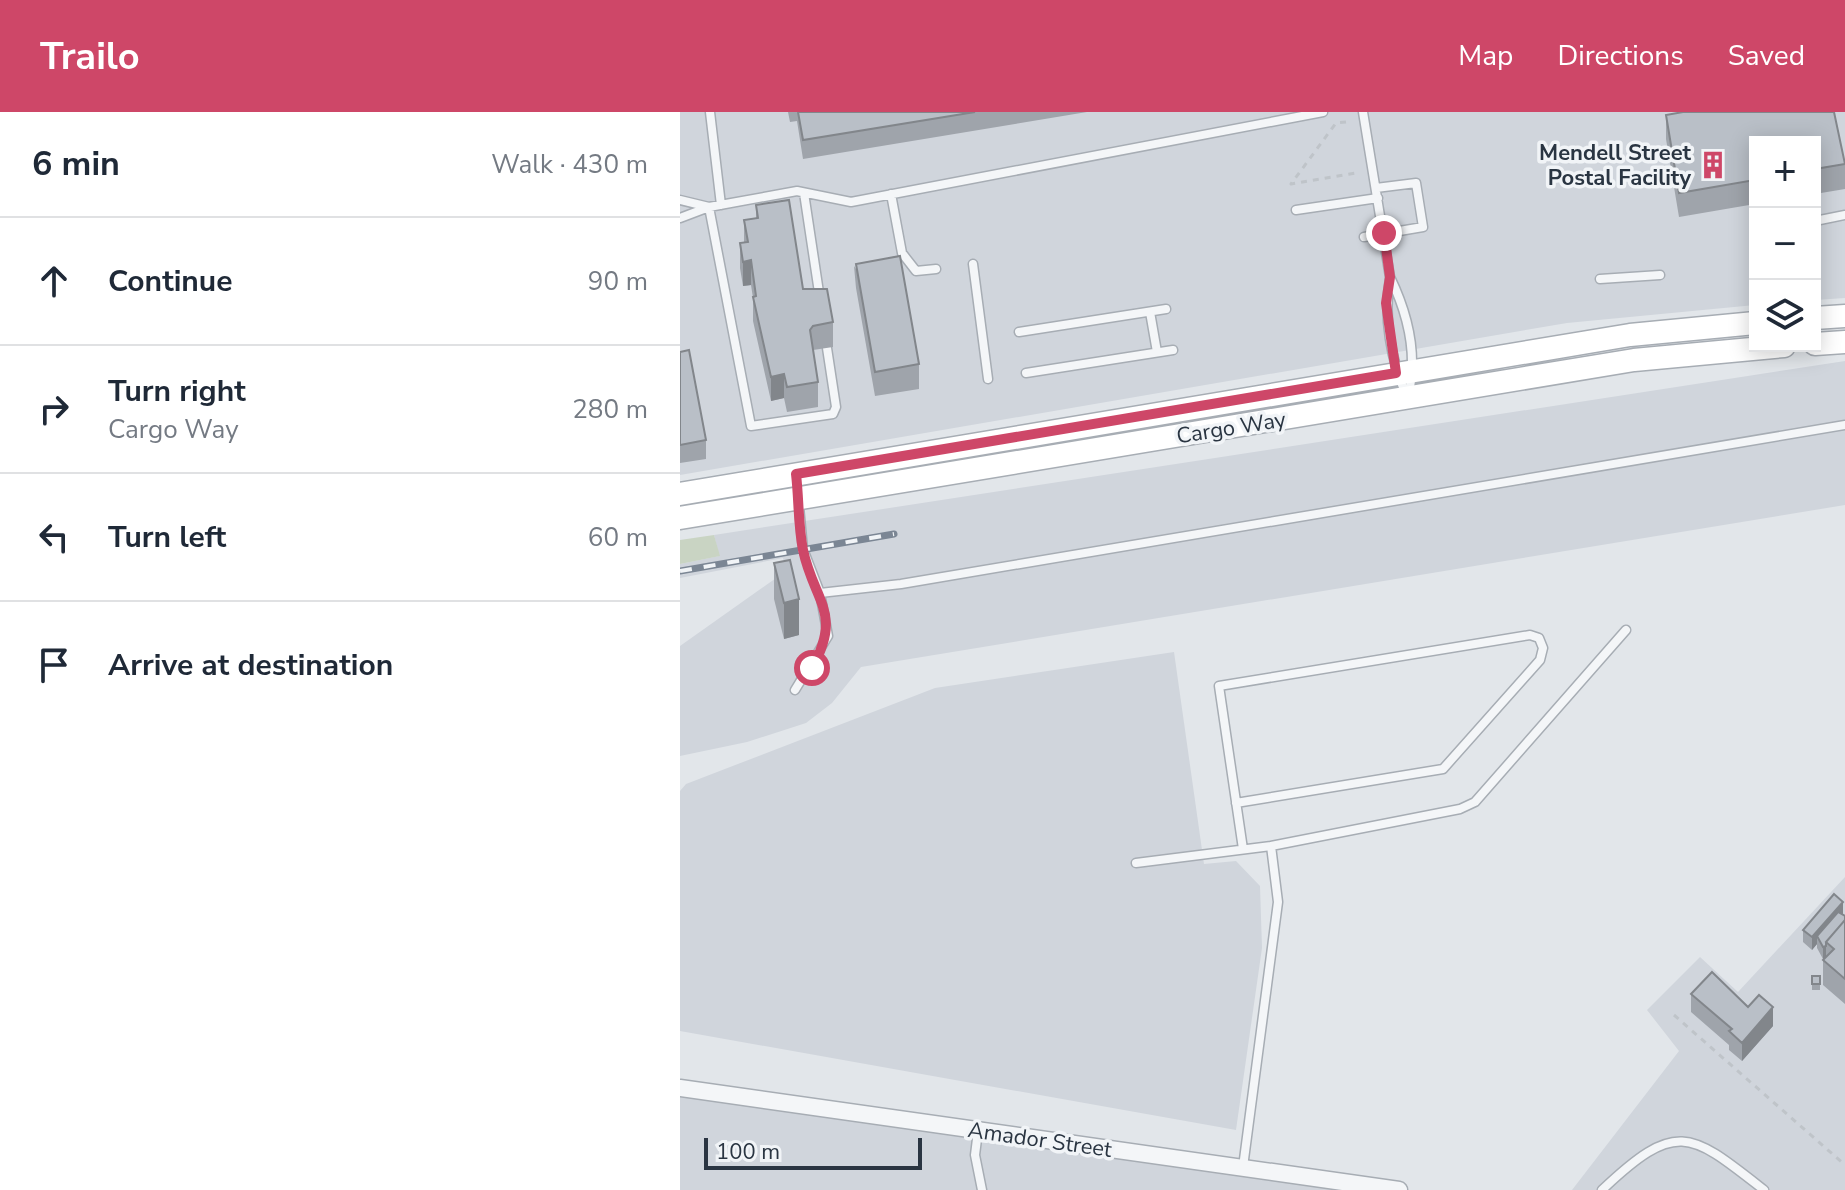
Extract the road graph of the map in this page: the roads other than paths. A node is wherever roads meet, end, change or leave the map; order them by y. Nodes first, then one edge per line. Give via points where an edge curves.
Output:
1 (710, 112) edge
2 (1323, 112) edge
3 (1363, 112) edge
4 (804, 193) junction
5 (1377, 193) junction
6 (891, 194) junction
7 (680, 200) edge
8 (721, 205) junction
9 (709, 207) junction
10 (1296, 210) dead end
11 (1845, 215) edge
12 (680, 218) edge
13 (1821, 220) edge
14 (1384, 233) junction
15 (1364, 237) dead end
16 (973, 264) dead end
17 (936, 269) dead end
18 (1660, 275) dead end
19 (1390, 277) junction
20 (1600, 279) dead end
21 (1166, 309) dead end
22 (1150, 312) junction
23 (822, 314) edge
24 (1845, 316) edge
25 (1821, 318) edge
26 (1749, 324) edge
27 (1019, 332) dead end
28 (1845, 342) edge
29 (1821, 344) edge
30 (827, 348) dead end
31 (1749, 349) edge
32 (1173, 350) dead end
33 (1157, 352) junction
34 (1405, 372) junction
35 (1026, 373) dead end
36 (988, 379) dead end
37 (1408, 397) junction
38 (1845, 425) edge
39 (796, 474) junction
40 (680, 494) edge
41 (799, 498) junction
42 (680, 518) edge
43 (820, 593) junction
44 (1626, 630) dead end
45 (795, 690) dead end
46 (1236, 803) junction
47 (1271, 846) junction
48 (1243, 849) junction
49 (1136, 863) dead end
50 (680, 1088) edge
51 (978, 1130) junction
52 (1243, 1167) junction
53 (982, 1190) edge
54 (1399, 1190) edge
55 (1602, 1190) edge
56 (1764, 1190) edge

1 - 8 lane
2 - 6 lane
3 - 5 lane
4 - 6 lane via 851,202
4 - 8 lane
4 - 23 lane
5 - 10 lane
5 - 14 lane
5 - 14 lane via 1416,183 1423,227
6 - 17 lane via 902,253 916,271
7 - 9 lane
8 - 9 lane
9 - 12 lane
9 - 30 lane via 751,426 833,414
11 - 13 lane
14 - 15 lane
14 - 19 lane
16 - 36 lane
18 - 20 lane
19 - 34 lane via 1401,301
19 - 34 lane via 1386,303
21 - 22 lane
22 - 27 lane
22 - 33 lane
24 - 25 main road
26 - 34 main road, Cargo Way via 1643,333
28 - 29 main road
31 - 37 main road, Cargo Way via 1634,360
32 - 33 lane
33 - 35 lane
34 - 37 lane
34 - 37 lane
34 - 39 main road, Cargo Way
37 - 41 main road, Cargo Way
38 - 43 lane via 901,584
39 - 40 main road, Cargo Way
39 - 41 lane
41 - 42 main road, Cargo Way
41 - 43 lane via 803,549
43 - 45 lane via 828,636
44 - 47 lane via 1475,802
46 - 46 lane via 1219,686 1530,635 1539,638 1540,660 1443,769
46 - 48 lane
47 - 48 lane
47 - 52 lane via 1277,916
48 - 49 lane
50 - 51 street, Amador Street
51 - 52 street, Amador Street
51 - 53 lane via 975,1155
52 - 54 street, Amador Street
55 - 56 lane via 1662,1146 1684,1139 1715,1151

